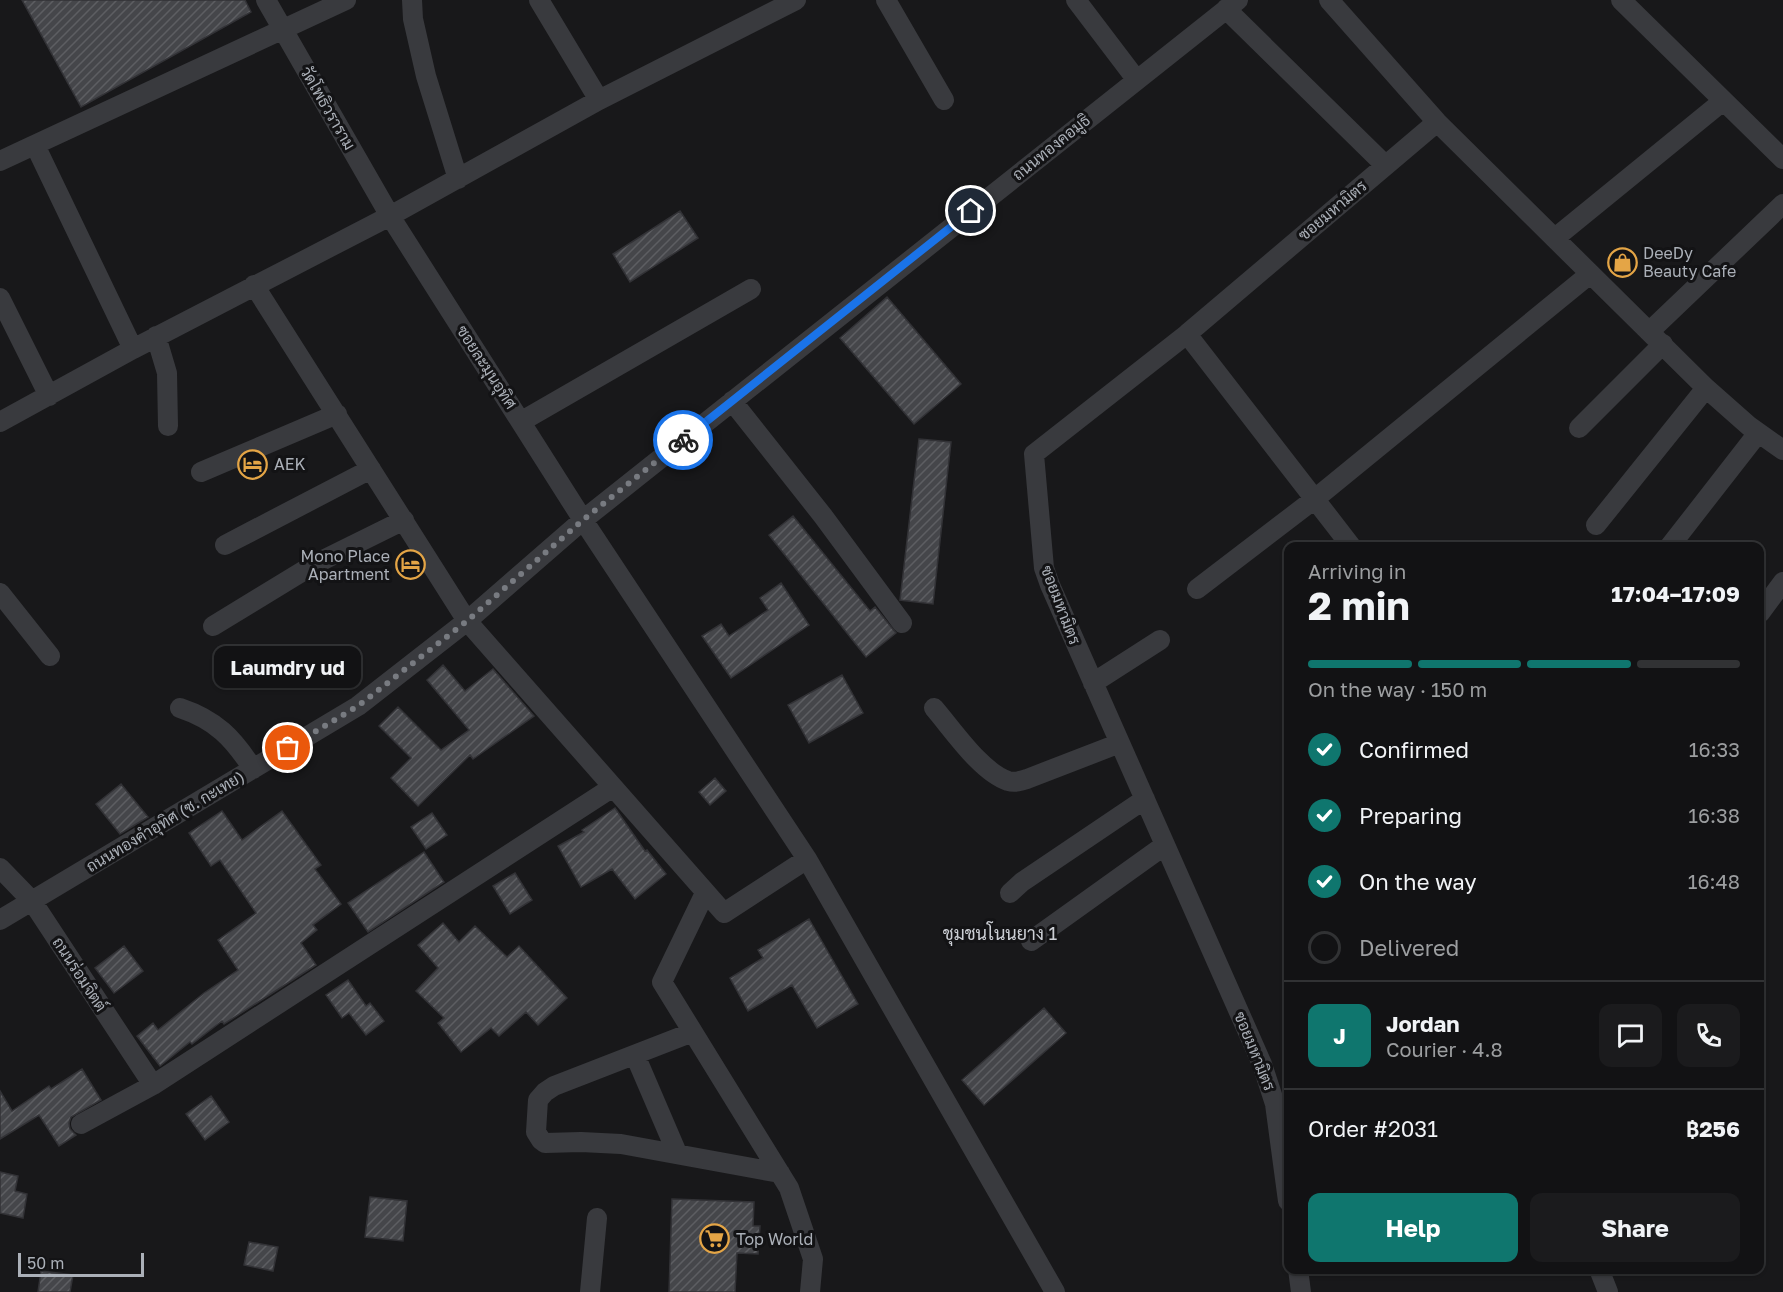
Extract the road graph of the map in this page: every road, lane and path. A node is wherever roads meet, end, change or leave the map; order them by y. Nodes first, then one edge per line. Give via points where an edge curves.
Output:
1 (266, 0) edge
2 (346, 0) edge
3 (412, 0) edge
4 (539, 0) edge
5 (796, 0) edge
6 (886, 0) edge
7 (1076, 0) edge
8 (1329, 0) edge
9 (1626, 2) edge
10 (1232, 4) edge
11 (283, 28) junction
12 (1136, 79) junction
13 (599, 100) junction
14 (944, 100) dead end
15 (1724, 101) junction
16 (1437, 122) junction
17 (35, 145) junction
18 (1783, 159) edge
19 (0, 162) edge
20 (1385, 165) junction
21 (458, 178) junction
22 (1783, 204) edge
23 (390, 216) junction
24 (1555, 238) junction
25 (1590, 274) junction
26 (254, 285) junction
27 (751, 289) dead end
28 (0, 298) edge
29 (1187, 334) junction
30 (156, 336) junction
31 (1656, 337) junction
32 (133, 349) junction
33 (1706, 388) junction
34 (49, 396) junction
35 (732, 401) junction
36 (336, 414) junction
37 (522, 421) junction
38 (0, 422) edge
39 (168, 426) dead end
40 (1579, 428) dead end
41 (1758, 433) junction
42 (1783, 450) edge
43 (371, 470) junction
44 (201, 472) dead end
45 (1316, 498) junction
46 (404, 520) junction
47 (583, 520) junction
48 (1596, 525) dead end
49 (1349, 542) edge
50 (1673, 542) edge
51 (225, 544) dead end
52 (1783, 582) edge
53 (1197, 589) dead end
54 (0, 593) edge
55 (1764, 608) edge
56 (467, 621) junction
57 (902, 623) dead end
58 (213, 626) dead end
59 (1160, 640) dead end
60 (50, 656) dead end
61 (1093, 683) junction
62 (180, 708) dead end
63 (934, 708) dead end
64 (1120, 743) junction
65 (253, 769) junction
66 (613, 787) junction
67 (1145, 799) junction
68 (1165, 845) junction
69 (807, 858) junction
70 (0, 867) edge
71 (705, 893) junction
72 (1010, 893) dead end
73 (32, 901) junction
74 (0, 920) edge
75 (1031, 941) dead end
76 (693, 1032) junction
77 (635, 1055) junction
78 (153, 1085) junction
79 (81, 1125) dead end
80 (676, 1153) junction
81 (1284, 1171) edge
82 (780, 1173) junction
83 (597, 1218) dead end
84 (1299, 1274) edge
85 (1601, 1274) edge
86 (590, 1292) edge
87 (810, 1292) edge
88 (1055, 1292) edge
89 (1301, 1292) edge
90 (1608, 1292) edge

1 - 11 street, วัดโพธิวราราม
2 - 11 street
3 - 21 street via 426,76
4 - 13 street
5 - 13 street
6 - 14 street
7 - 12 street
8 - 16 street
9 - 15 street
10 - 12 street, ถนนทองคอมูธิ
10 - 20 street
11 - 17 street
11 - 23 street, วัดโพธิวราราม
12 - 35 street, ถนนทองคอมูธิ
13 - 21 street
15 - 18 street
15 - 24 street
16 - 20 street, ซอยมหามิตร
16 - 24 street
17 - 19 street
17 - 32 street
20 - 29 street, ซอยมหามิตร
21 - 23 street
22 - 31 street
23 - 26 street
23 - 37 street, ซอยละมุนอุทิศ
24 - 25 street
25 - 31 street
25 - 45 street
26 - 30 street
26 - 36 street
27 - 37 street
28 - 34 street
29 - 45 street
29 - 61 street, ซอยมหามิตร via 1034,454 1044,568
30 - 32 street
30 - 39 street via 167,373
31 - 33 street
31 - 40 street
32 - 34 street
33 - 41 street
33 - 48 street
34 - 38 street
35 - 47 street, ถนนทองคอมูธิ
35 - 57 street
36 - 43 street
36 - 44 street
37 - 47 street, ซอยละมุนอุทิศ
41 - 42 street
41 - 50 street
43 - 46 street
43 - 51 street
45 - 49 street
45 - 53 street
46 - 56 street
46 - 58 street via 314,565
47 - 56 street, ถนนทองคำอุทิศ (ซ. กะเทย)
47 - 69 street, ซอยละมุนอุทิศ
52 - 55 street
54 - 60 street
56 - 65 street, ถนนทองคำอุทิศ (ซ. กะเทย) via 358,706
56 - 66 street
59 - 61 street
61 - 64 street, ซอยมหามิตร
62 - 65 street via 219,726
63 - 64 street via 982,763 995,774 1016,782
64 - 67 street, ซอยมหามิตร
65 - 73 street, ถนนทองคำอุทิศ (ซ. กะเทย)
66 - 71 street
66 - 78 street
67 - 68 street, ซอยมหามิตร
67 - 72 street
68 - 75 street
68 - 81 street, ซอยมหามิตร via 1263,1064 1275,1104
69 - 71 street via 724,913
69 - 88 street, ซอยละมุนอุทิศ
70 - 73 street, ถนนร่อมจิตต์
71 - 76 street via 662,982
73 - 74 street, ถนนทองคำอุทิศ (ซ. กะเทย)
73 - 78 street, ถนนร่อมจิตต์
76 - 77 street
76 - 82 street
77 - 80 street
77 - 80 street via 545,1092 538,1100 536,1132 545,1143 621,1144
78 - 79 street
80 - 82 street
82 - 87 street via 789,1188 813,1260
83 - 86 street
84 - 89 street
85 - 90 street

